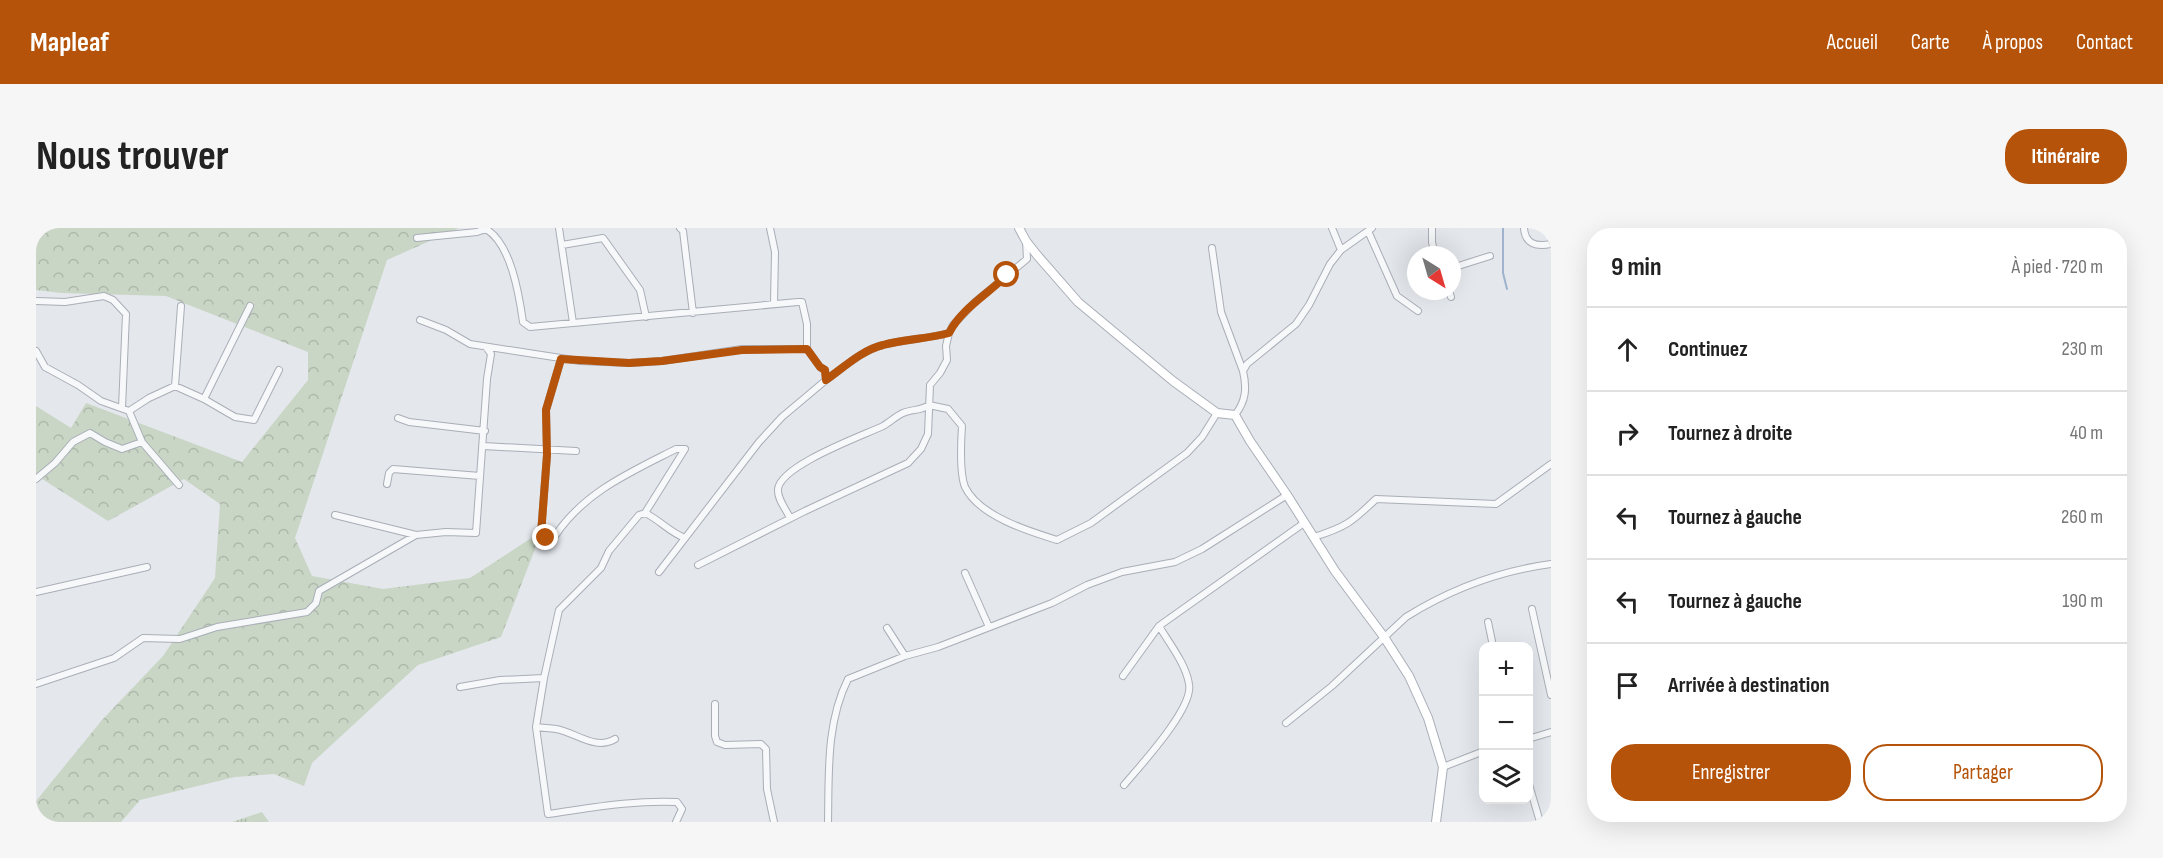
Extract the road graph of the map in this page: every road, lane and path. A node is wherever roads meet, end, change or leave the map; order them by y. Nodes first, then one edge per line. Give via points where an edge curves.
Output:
1 (559, 228) edge
2 (680, 228) edge
3 (770, 228) edge
4 (1019, 228) edge
5 (1332, 228) edge
6 (1432, 228) edge
7 (1524, 228) edge
8 (1370, 229) edge
9 (417, 238) dead end
10 (1026, 241) junction
11 (1551, 244) edge
12 (562, 245) junction
13 (1432, 246) edge
14 (1212, 248) dead end
15 (1341, 250) junction
16 (1490, 256) dead end
17 (1461, 265) edge
18 (36, 301) edge
19 (774, 304) junction
20 (182, 306) dead end
21 (250, 306) dead end
22 (1418, 311) dead end
23 (693, 313) junction
24 (646, 317) junction
25 (420, 320) dead end
26 (573, 323) junction
27 (949, 333) junction
28 (486, 347) junction
29 (807, 349) junction
30 (36, 351) edge
31 (561, 359) junction
32 (279, 370) dead end
33 (1243, 371) junction
34 (826, 380) junction
35 (175, 386) junction
36 (204, 399) junction
37 (929, 405) junction
38 (122, 408) junction
39 (129, 411) junction
40 (1217, 413) junction
41 (1235, 415) junction
42 (398, 418) dead end
43 (485, 431) junction
44 (142, 442) junction
45 (483, 446) junction
46 (546, 450) junction
47 (576, 451) dead end
48 (1551, 464) edge
49 (480, 476) junction
50 (36, 479) edge
51 (387, 484) dead end
52 (179, 485) dead end
53 (1287, 495) junction
54 (645, 513) junction
55 (334, 516) dead end
56 (790, 518) junction
57 (1304, 523) junction
58 (416, 535) junction
59 (1314, 537) junction
60 (685, 538) junction
61 (1551, 564) edge
62 (698, 565) dead end
63 (147, 567) dead end
64 (659, 573) dead end
65 (965, 573) dead end
66 (36, 592) edge
67 (1532, 609) dead end
68 (1488, 622) dead end
69 (1159, 626) junction
70 (887, 627) dead end
71 (989, 627) junction
72 (1384, 637) junction
73 (1492, 642) edge
74 (905, 656) junction
75 (1124, 676) dead end
76 (544, 678) junction
77 (36, 684) edge
78 (460, 687) dead end
79 (1551, 695) edge
80 (715, 704) dead end
81 (1286, 723) dead end
82 (536, 727) junction
83 (1551, 732) edge
84 (1533, 737) edge
85 (615, 739) dead end
86 (1479, 753) edge
87 (1443, 767) junction
88 (1124, 784) dead end
89 (1533, 798) edge
90 (547, 818) edge
91 (676, 822) edge
92 (774, 822) edge
93 (828, 822) edge
94 (1436, 822) edge
95 (1540, 822) edge

1 - 12 street
2 - 23 street
3 - 19 street via 775,252
4 - 10 street
5 - 15 street
6 - 13 street
7 - 11 street via 1528,242
8 - 15 street
8 - 22 street via 1397,296
9 - 26 street via 486,229 495,234 509,260 523,322 530,327
10 - 27 street via 1027,259 975,302
10 - 40 street via 1078,302
12 - 24 street via 603,238 640,290
12 - 26 street
14 - 33 street via 1221,312
15 - 33 street via 1296,324
16 - 17 street
18 - 38 street via 65,302 104,296 126,314
19 - 23 street
19 - 29 street via 802,302
20 - 35 street
21 - 36 street
23 - 24 street
24 - 26 street
25 - 28 street
27 - 34 street via 880,345
27 - 37 street via 947,360 930,385
28 - 31 street
28 - 43 street via 491,354
29 - 31 street via 742,350 629,363
29 - 34 street via 825,370
30 - 38 street via 45,367
31 - 46 street via 546,410
32 - 36 street via 254,420 235,417
33 - 41 street via 1247,389
34 - 60 street via 759,442
35 - 36 street
35 - 39 street
37 - 40 street via 948,409 962,426 964,485 970,495 999,520 1057,540 1091,523 1187,453
37 - 56 street via 928,434 908,463
37 - 56 street via 904,412 790,472 777,490
38 - 39 street
39 - 44 street
40 - 41 street
41 - 53 street
42 - 43 street
43 - 45 street
44 - 50 street via 122,449 90,433 73,442
44 - 52 street
45 - 46 street
45 - 49 street
46 - 47 street
46 - 54 street via 541,534 544,537 555,536 570,514 615,480 676,449 685,449
48 - 59 street via 1496,504 1376,499 1341,529
49 - 51 street via 393,469
49 - 58 street via 476,533
53 - 57 street
53 - 71 street via 1190,556 1122,572
54 - 60 street
54 - 76 street via 609,551 601,568 559,610
55 - 58 street
56 - 62 street
57 - 59 street
57 - 69 street
58 - 77 street via 319,591 316,603 307,612 217,627 180,639 143,638 114,658
59 - 72 street
60 - 64 street
61 - 72 street via 1469,584 1417,610
63 - 66 street
65 - 71 street
67 - 79 street
68 - 73 street
69 - 75 street
69 - 88 street via 1187,675 1189,697 1148,757
70 - 74 street
71 - 74 street
72 - 81 street
72 - 87 street via 1419,697
74 - 93 street via 848,679 840,694 828,765
76 - 78 street
76 - 82 street
80 - 92 street via 717,742 761,744 766,749 767,789
82 - 85 street via 557,729 593,742 608,743
82 - 90 street
83 - 84 street
86 - 87 street
87 - 94 street
89 - 95 street
90 - 91 street via 610,804 654,801 677,802 682,809

